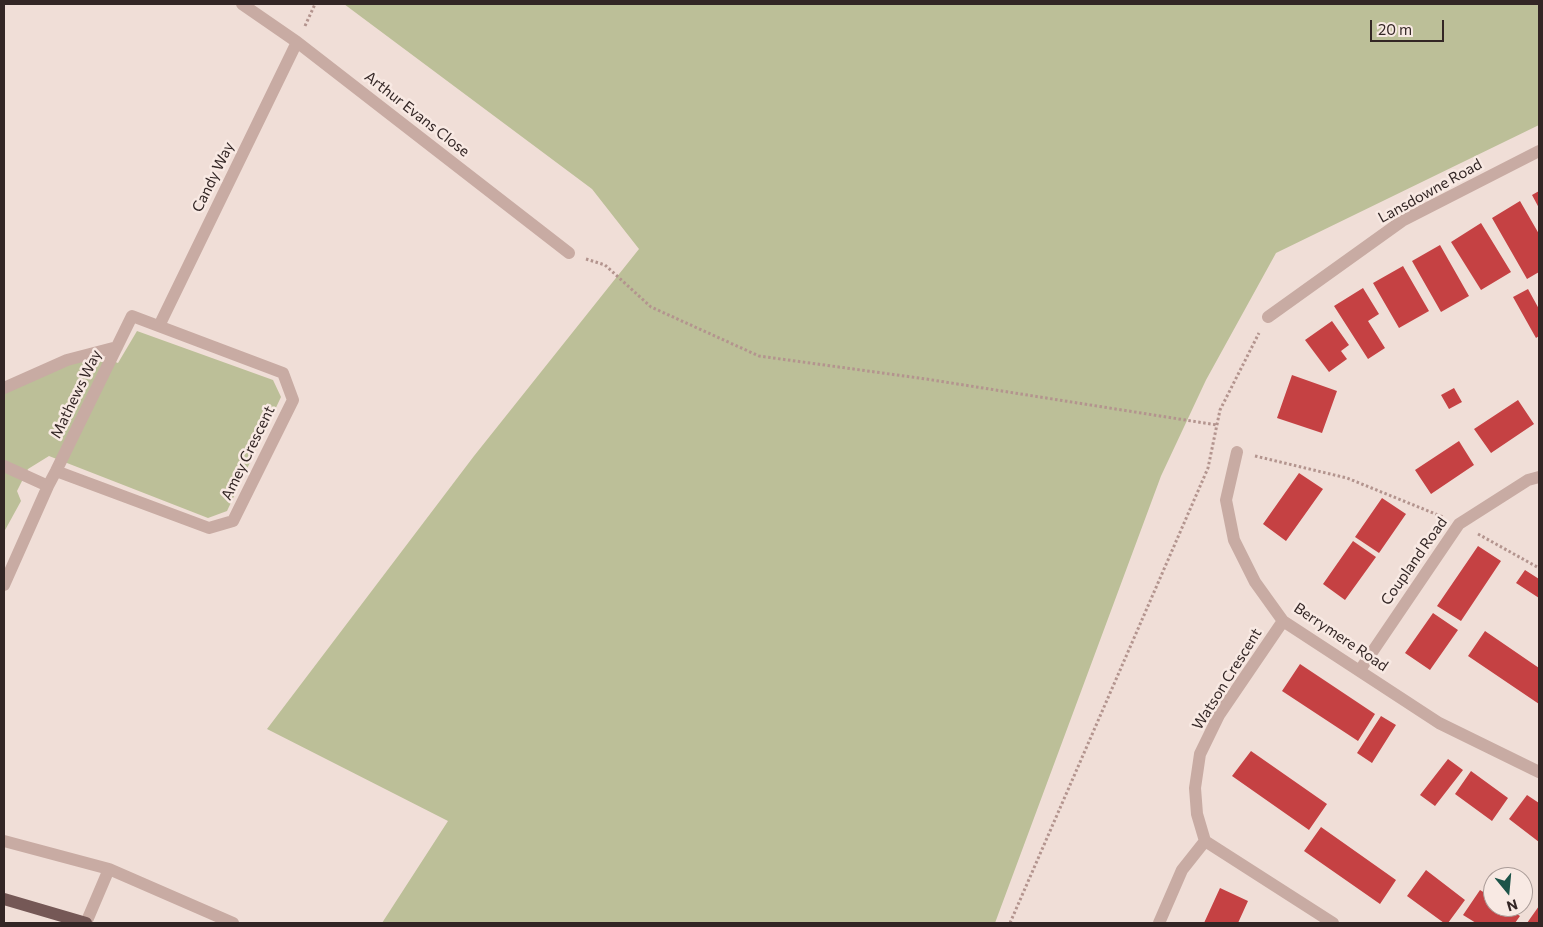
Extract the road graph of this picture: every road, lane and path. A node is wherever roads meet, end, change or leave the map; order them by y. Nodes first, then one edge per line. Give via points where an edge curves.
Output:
1 (242, 4) edge
2 (315, 4) edge
3 (308, 19) dead end
4 (297, 42) junction
5 (1539, 152) edge
6 (569, 253) joint
7 (132, 316) joint
8 (1268, 317) joint
9 (159, 326) junction
10 (117, 347) junction
11 (4, 388) edge
12 (1217, 425) junction
13 (1213, 446) junction
14 (1237, 452) junction
15 (4, 466) edge
16 (56, 470) junction
17 (1539, 477) edge
18 (48, 486) junction
19 (1459, 524) junction
20 (1539, 568) edge
21 (4, 585) edge
22 (1283, 621) junction
23 (1360, 670) junction
24 (1538, 769) edge
25 (4, 841) edge
26 (1204, 841) junction
27 (109, 869) junction
28 (4, 899) edge
29 (86, 923) edge
30 (233, 923) edge
31 (1010, 923) edge
32 (1159, 923) edge
33 (1333, 923) edge

1 - 4 street, Arthur Evans Close
2 - 3 path
4 - 6 street, Arthur Evans Close
4 - 9 street, Candy Way
5 - 8 street, Lansdowne Road via 1402,221
6 - 12 path via 605,266 651,307 759,356 936,380
7 - 9 street, Amey Crescent
7 - 10 street, Mathews Way
8 - 12 path via 1220,410
9 - 16 street, Amey Crescent via 283,372 293,400 233,521 209,528
10 - 11 street via 67,360
10 - 16 street, Mathews Way
12 - 13 path
13 - 14 path
13 - 31 path via 1208,468
14 - 19 path via 1347,478
14 - 22 street, Berrymere Road via 1226,500 1234,540 1255,582
15 - 18 street
16 - 18 street, Mathews Way
17 - 19 street, Coupland Road via 1528,480
18 - 21 street, Mathews Way
19 - 20 path
19 - 23 street, Coupland Road
22 - 23 street, Berrymere Road
22 - 26 street, Watson Crescent via 1219,715 1200,754 1195,788
23 - 24 street, Berrymere Road via 1439,723
25 - 27 street
26 - 32 street via 1182,870
26 - 33 street
27 - 29 street
27 - 30 street
28 - 29 main road

